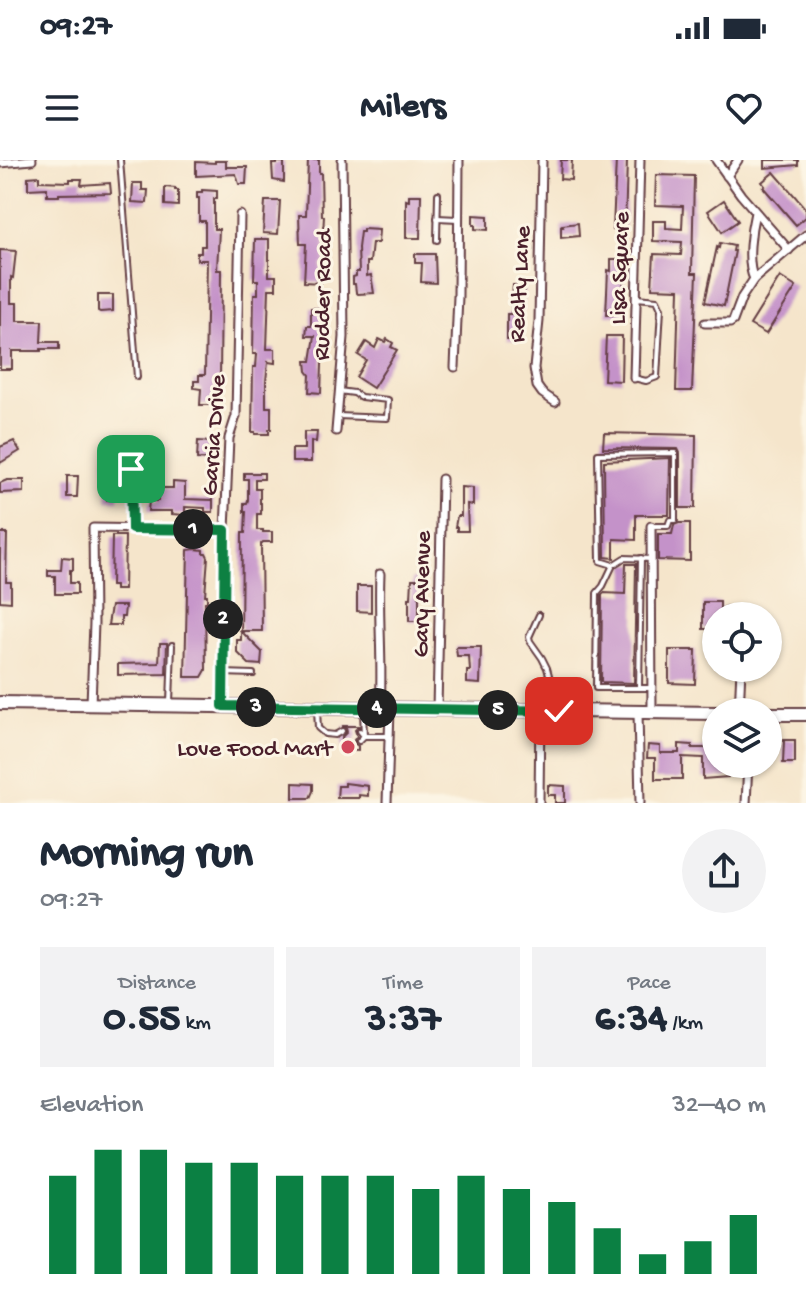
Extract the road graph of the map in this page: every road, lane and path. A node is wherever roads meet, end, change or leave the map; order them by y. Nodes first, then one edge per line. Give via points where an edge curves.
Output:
1 (32, 160) edge
2 (120, 160) edge
3 (342, 160) edge
4 (459, 160) edge
5 (542, 160) edge
6 (640, 160) edge
7 (716, 160) edge
8 (738, 160) edge
9 (0, 163) edge
10 (727, 176) junction
11 (438, 194) dead end
12 (755, 212) junction
13 (240, 215) dead end
14 (437, 218) junction
15 (458, 219) junction
16 (806, 235) edge
17 (437, 240) dead end
18 (789, 250) junction
19 (754, 279) junction
20 (637, 298) junction
21 (705, 323) dead end
22 (455, 367) dead end
23 (137, 377) dead end
24 (634, 378) joint
25 (339, 391) junction
26 (555, 402) dead end
27 (337, 416) junction
28 (336, 431) dead end
29 (126, 461) dead end
30 (442, 479) dead end
31 (651, 526) joint
32 (132, 529) junction
33 (225, 530) junction
34 (641, 558) junction
35 (651, 559) junction
36 (613, 565) junction
37 (380, 574) dead end
38 (539, 615) dead end
39 (172, 645) dead end
40 (223, 673) junction
41 (253, 674) dead end
42 (639, 688) junction
43 (652, 688) junction
44 (0, 703) edge
45 (91, 704) junction
46 (170, 705) junction
47 (223, 706) junction
48 (317, 707) junction
49 (363, 708) junction
50 (385, 708) junction
51 (437, 709) junction
52 (540, 710) junction
53 (559, 711) junction
54 (638, 712) junction
55 (652, 712) junction
56 (702, 713) edge
57 (782, 714) edge
58 (806, 714) edge
59 (342, 731) dead end
60 (360, 731) dead end
61 (335, 735) junction
62 (364, 736) junction
63 (389, 736) junction
64 (342, 740) dead end
65 (359, 741) dead end
66 (747, 778) edge
67 (387, 803) edge
68 (539, 803) edge
69 (640, 803) edge
70 (746, 803) edge

1 - 9 street
2 - 23 lane
3 - 25 street, Rudder Road via 344,337
4 - 15 street
5 - 26 street, Realty Lane via 534,368 537,386
6 - 20 street, Lisa Square
7 - 10 street
8 - 10 street
10 - 12 street
11 - 14 lane
12 - 18 street
12 - 19 street via 750,270
13 - 33 street, Garcia Drive via 236,416 229,438
14 - 15 lane
14 - 17 lane
15 - 22 street
16 - 18 street
18 - 19 street
19 - 21 street via 733,321
20 - 24 street, Lisa Square
20 - 24 lane via 657,300 661,309 657,377
25 - 27 street, Rudder Road
25 - 27 lane via 388,400 387,418
27 - 28 street, Rudder Road
29 - 32 street via 131,469
30 - 51 street, Gary Avenue
31 - 35 street
31 - 36 lane via 668,526 675,520 675,453 598,454 600,561
32 - 33 street
32 - 45 street via 93,528
33 - 40 street, Garcia Drive
34 - 35 lane
34 - 36 lane via 624,558
34 - 42 lane
35 - 43 street
36 - 42 lane via 597,593 596,688
37 - 50 street
38 - 53 lane via 529,637 547,668
39 - 46 lane
40 - 41 lane
40 - 47 street, Garcia Drive
42 - 43 lane
43 - 55 street
44 - 45 main road
45 - 46 main road
46 - 47 main road
47 - 48 main road
48 - 49 main road
48 - 61 lane via 318,728
49 - 50 main road
49 - 62 lane
50 - 51 main road
50 - 63 street
51 - 52 main road
52 - 53 main road
52 - 68 street
53 - 54 main road
54 - 55 main road
54 - 69 street
55 - 56 main road
57 - 58 main road
59 - 61 lane
60 - 62 lane
61 - 64 lane
62 - 63 lane
62 - 65 lane
63 - 67 street
66 - 70 street

